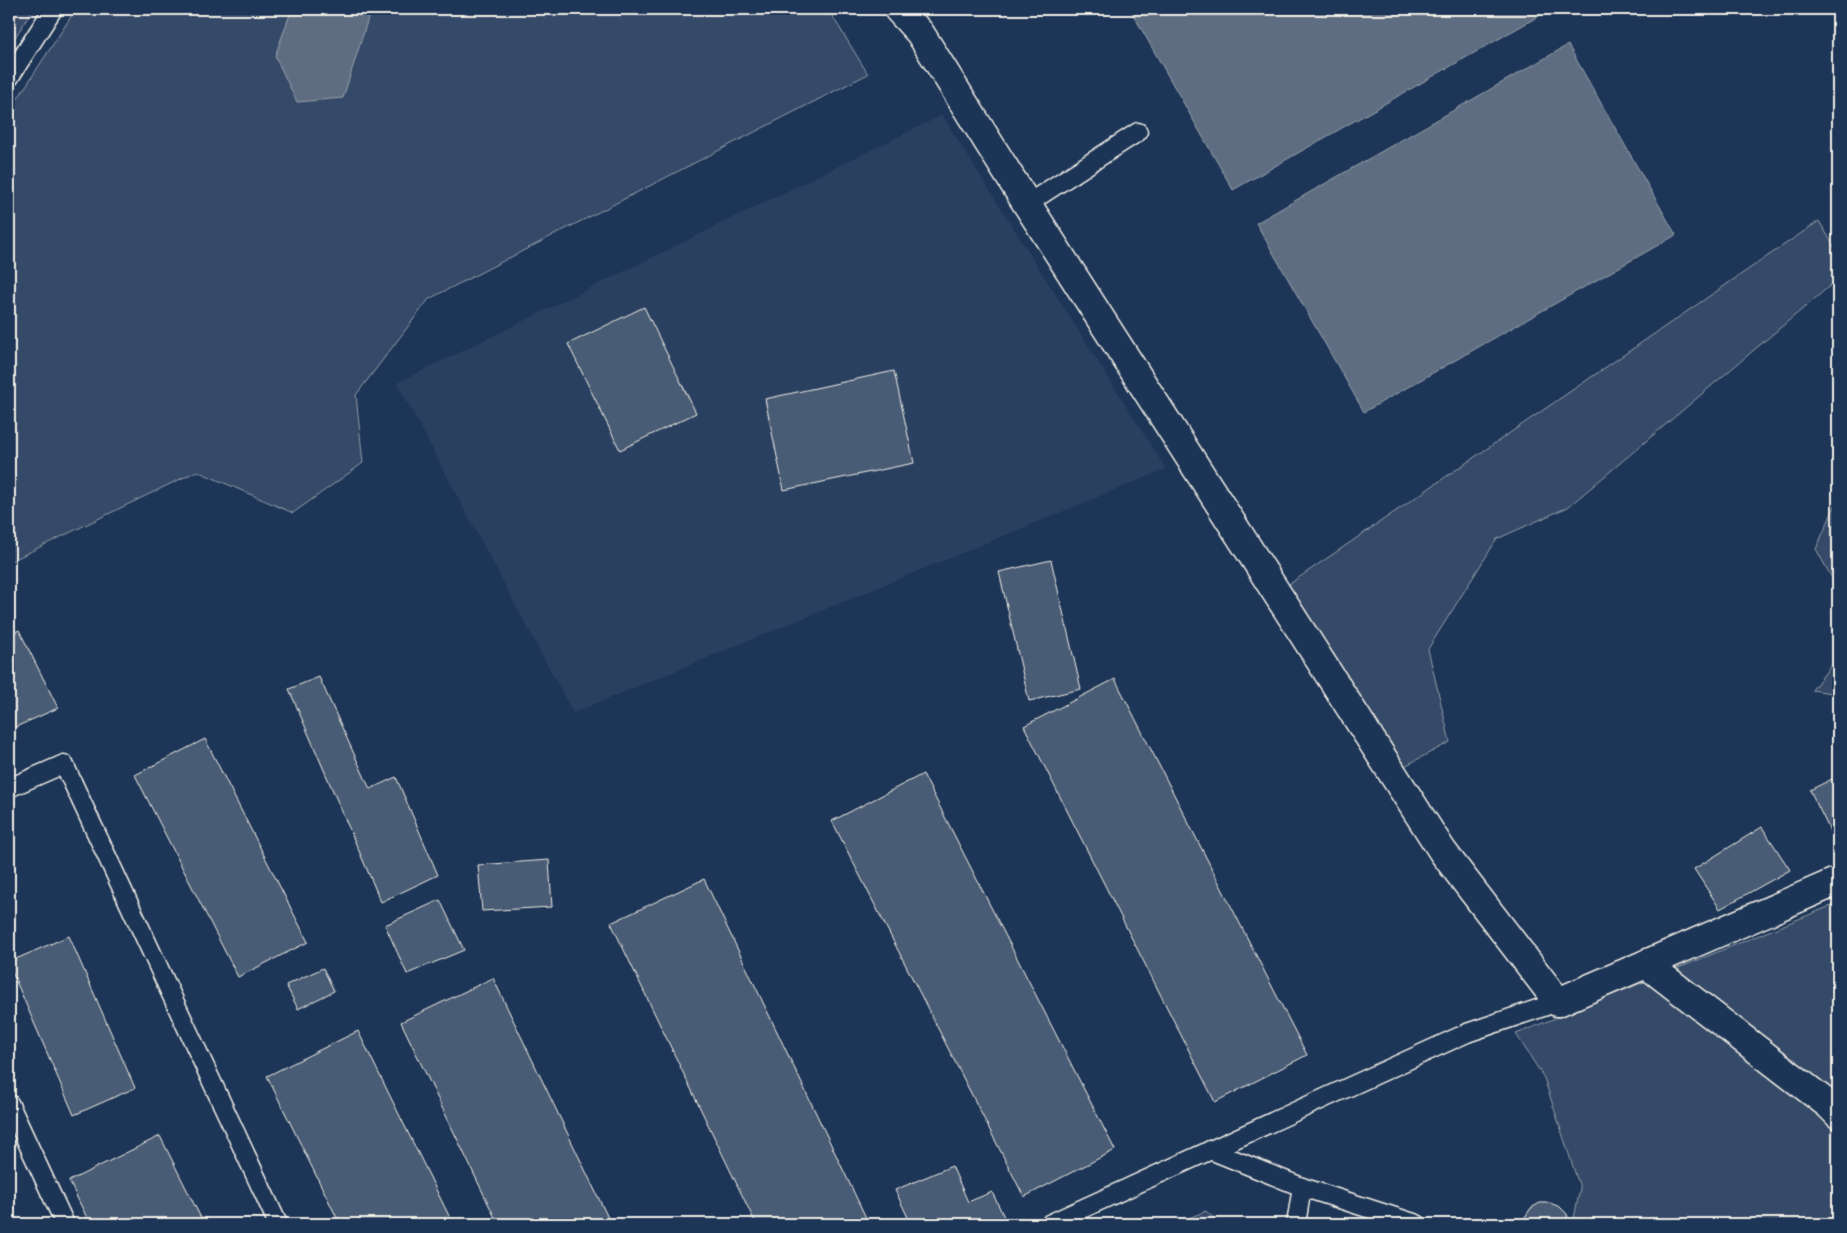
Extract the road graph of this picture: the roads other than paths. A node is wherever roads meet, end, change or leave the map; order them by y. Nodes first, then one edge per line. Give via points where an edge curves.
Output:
1 (53, 9) edge
2 (898, 9) edge
3 (9, 78) edge
4 (1138, 132) dead end
5 (1027, 204) junction
6 (9, 788) edge
7 (1838, 881) edge
8 (1646, 964) junction
9 (1558, 1002) junction
10 (9, 1103) edge
11 (1838, 1114) edge
12 (1210, 1150) junction
13 (1302, 1187) junction
14 (65, 1224) edge
15 (278, 1224) edge
16 (1049, 1224) edge
17 (1296, 1224) edge
18 (1417, 1224) edge

1 - 3 lane
2 - 5 street via 920,33
4 - 5 lane
5 - 9 street via 1443,852
6 - 15 lane via 64,764
7 - 8 street
8 - 9 street
8 - 11 street via 1830,1104
9 - 12 lane via 1467,1033
10 - 14 lane
12 - 13 lane
12 - 16 lane
13 - 17 lane
13 - 18 lane

